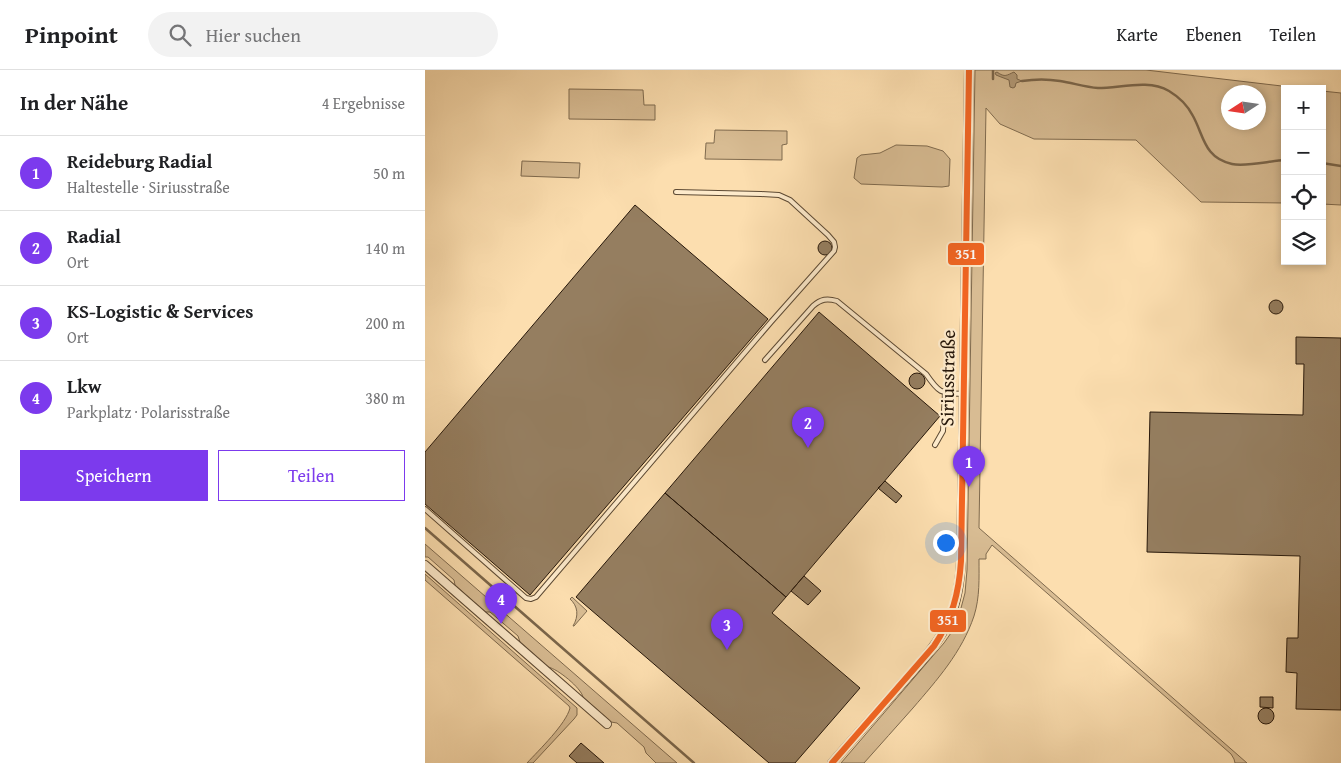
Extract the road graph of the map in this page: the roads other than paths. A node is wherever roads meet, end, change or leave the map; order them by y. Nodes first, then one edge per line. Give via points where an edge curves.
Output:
1 (969, 70) edge
2 (676, 192) dead end
3 (765, 360) dead end
4 (945, 394) junction
5 (963, 394) junction
6 (935, 445) dead end
7 (425, 509) edge
8 (425, 566) edge
9 (607, 724) dead end
10 (832, 763) edge

1 - 5 street, Siriusstraße
2 - 7 lane via 779,195 790,200 828,235 834,242 834,251 536,596 526,598
3 - 4 lane via 818,301 831,299 926,374
4 - 5 lane
4 - 6 lane via 943,431
5 - 10 street, Siriusstraße via 960,580 951,617 929,652
8 - 9 street

